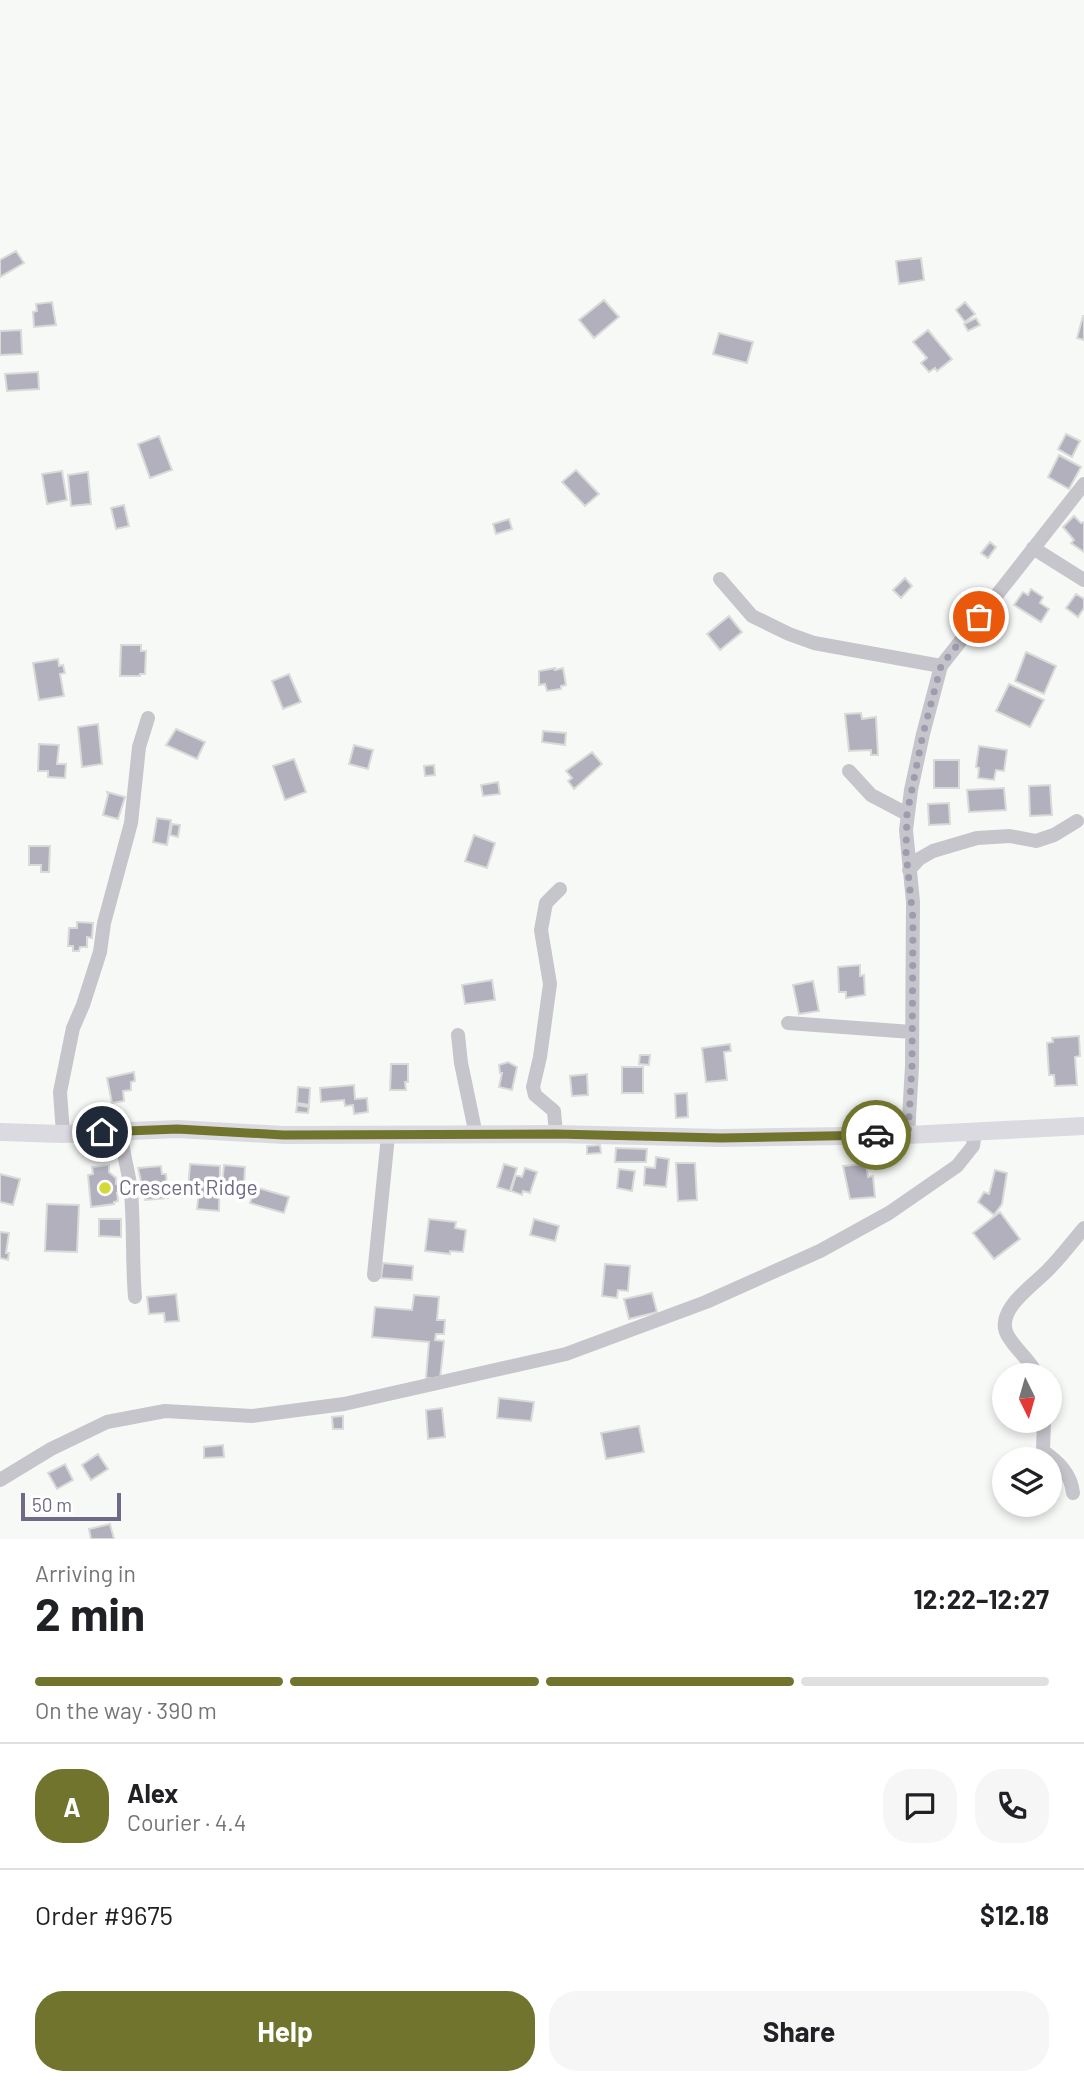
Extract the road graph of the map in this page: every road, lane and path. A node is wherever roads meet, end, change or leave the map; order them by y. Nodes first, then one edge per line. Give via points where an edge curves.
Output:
1 (1084, 484) edge
2 (1033, 548) junction
3 (720, 579) dead end
4 (1084, 580) edge
5 (941, 666) junction
6 (148, 718) dead end
7 (849, 771) dead end
8 (907, 814) junction
9 (1077, 821) dead end
10 (909, 870) junction
11 (560, 889) dead end
12 (788, 1023) dead end
13 (912, 1032) junction
14 (458, 1035) dead end
15 (1084, 1126) edge
16 (975, 1131) junction
17 (0, 1132) edge
18 (121, 1132) junction
19 (64, 1134) junction
20 (556, 1134) junction
21 (477, 1135) junction
22 (908, 1135) junction
23 (388, 1136) junction
24 (1084, 1228) edge
25 (374, 1275) dead end
26 (135, 1297) dead end
27 (1030, 1363) edge
28 (1044, 1433) edge
29 (0, 1480) edge
30 (1073, 1493) dead end

1 - 2 street
2 - 4 street
2 - 5 street
3 - 5 street via 752,616 789,634 814,643
5 - 8 street
6 - 19 street via 139,747 131,823 100,952 73,1028 60,1091
7 - 8 street via 871,795
8 - 10 street
9 - 10 street via 1036,841 1010,836 977,838 933,851
10 - 13 street
11 - 20 street via 546,903 541,930 550,984 533,1087 534,1095 554,1111
12 - 13 street
13 - 22 street
14 - 21 street
15 - 16 main road
16 - 22 main road
16 - 29 street via 973,1146 957,1166 889,1213 706,1302 566,1354 344,1404 252,1416 165,1411 107,1422
17 - 19 main road
18 - 19 main road
18 - 23 main road via 177,1129
18 - 26 street via 129,1171
20 - 21 main road
20 - 22 main road via 721,1138
21 - 23 main road
23 - 25 street
24 - 27 street via 1005,1318 1007,1335
28 - 30 street via 1043,1451 1072,1480

